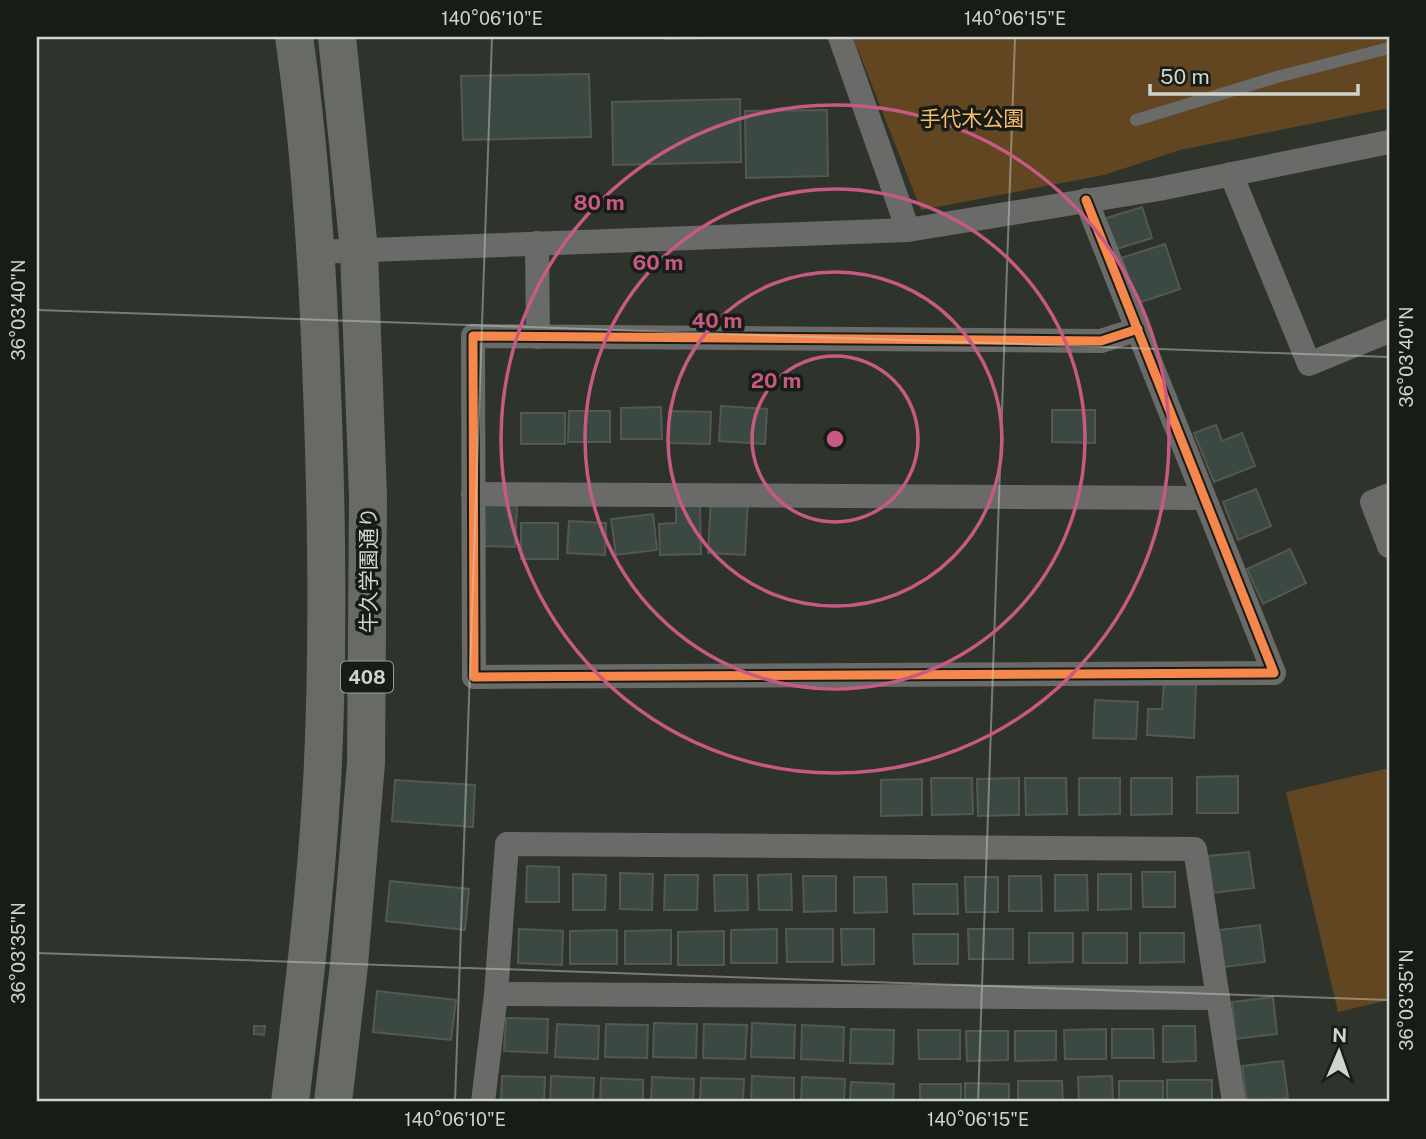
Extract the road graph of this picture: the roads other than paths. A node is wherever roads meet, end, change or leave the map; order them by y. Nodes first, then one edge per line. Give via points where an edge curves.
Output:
1 (294, 37) edge
2 (337, 37) edge
3 (840, 37) edge
4 (1389, 48) edge
5 (1136, 120) dead end
6 (1389, 142) edge
7 (1231, 174) junction
8 (1086, 200) junction
9 (908, 230) junction
10 (537, 243) junction
11 (359, 250) junction
12 (315, 252) junction
13 (1138, 330) junction
14 (1389, 331) edge
15 (538, 337) junction
16 (474, 494) junction
17 (1389, 495) edge
18 (1204, 498) junction
19 (1389, 546) edge
20 (496, 994) junction
21 (1218, 998) junction
22 (290, 1102) edge
23 (332, 1102) edge
24 (483, 1102) edge
25 (1234, 1102) edge

1 - 12 highway, 牛久学園通り / 408
2 - 11 highway, 牛久学園通り / 408
3 - 9 street
4 - 5 lane
6 - 7 street
7 - 8 street
7 - 14 street via 1309,364
8 - 9 street
8 - 13 street
9 - 10 street
10 - 11 street
10 - 15 street
11 - 12 street
11 - 23 highway, 牛久学園通り / 408 via 368,497 366,763
12 - 22 highway, 牛久学園通り / 408 via 326,504 322,782
13 - 15 street via 1101,341
13 - 18 street
15 - 16 street via 473,336
16 - 18 street
16 - 18 street via 474,677 1274,673
17 - 19 street via 1372,502
20 - 21 street
20 - 21 street via 507,844 1195,849
20 - 24 street
21 - 25 street

